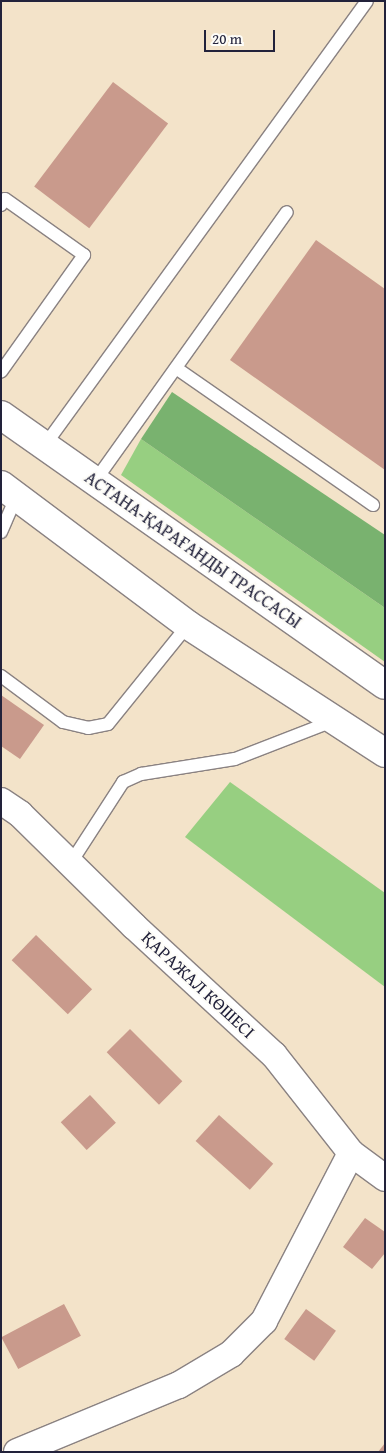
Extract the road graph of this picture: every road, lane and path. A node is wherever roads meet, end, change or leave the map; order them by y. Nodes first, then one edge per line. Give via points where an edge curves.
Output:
1 (368, 1) edge
2 (1, 205) edge
3 (287, 212) dead end
4 (176, 368) junction
5 (1, 372) edge
6 (1, 415) edge
7 (45, 445) junction
8 (95, 481) junction
9 (9, 490) edge
10 (373, 505) dead end
11 (1, 532) edge
12 (188, 625) junction
13 (1, 676) edge
14 (385, 685) edge
15 (336, 719) junction
16 (385, 753) edge
17 (1, 801) edge
18 (70, 864) junction
19 (351, 1153) junction
20 (385, 1178) edge
21 (17, 1452) edge

1 - 7 lane
2 - 5 lane via 5,199 84,255
3 - 4 lane
4 - 8 lane
4 - 10 lane
6 - 7 main road, АСТАНА-ҚАРАҒАНДЫ ТРАССАСЫ
7 - 8 main road, АСТАНА-ҚАРАҒАНДЫ ТРАССАСЫ
8 - 14 main road, АСТАНА-ҚАРАҒАНДЫ ТРАССАСЫ
9 - 11 lane
9 - 12 main road
12 - 13 lane via 108,724 88,728 63,722
12 - 15 main road
15 - 16 main road
15 - 18 lane via 235,760 141,774 123,782
17 - 18 street, ҚАРАЖАЛ КӨШЕСІ via 20,814
18 - 19 street, ҚАРАЖАЛ КӨШЕСІ via 274,1055
19 - 20 street, ҚАРАЖАЛ КӨШЕСІ
19 - 21 street via 264,1321 231,1354 179,1386

